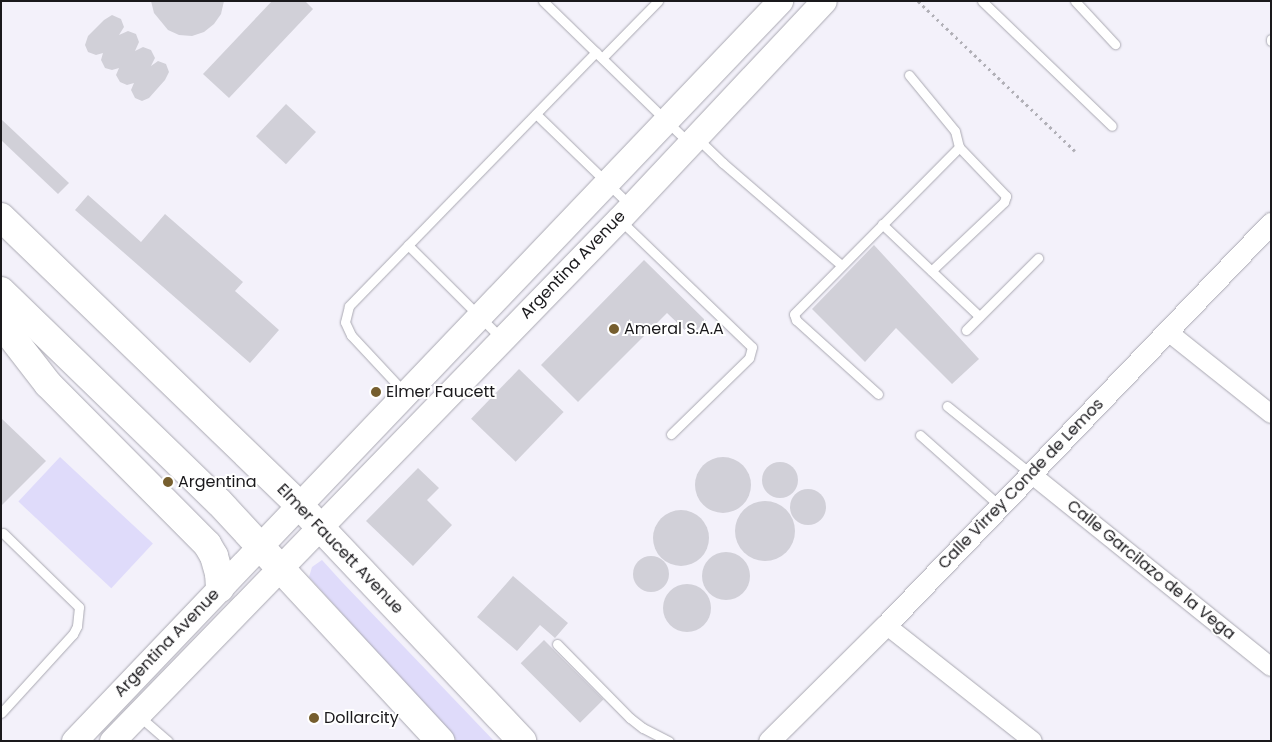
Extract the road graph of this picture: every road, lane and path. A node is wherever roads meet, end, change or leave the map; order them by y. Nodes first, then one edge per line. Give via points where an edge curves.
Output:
1 (543, 1) edge
2 (658, 1) edge
3 (780, 1) edge
4 (824, 1) edge
5 (918, 1) edge
6 (982, 1) edge
7 (1075, 1) edge
8 (1115, 44) dead end
9 (599, 55) junction
10 (909, 75) dead end
11 (536, 114) junction
12 (666, 120) junction
13 (1112, 126) dead end
14 (694, 141) junction
15 (959, 147) junction
16 (1075, 151) dead end
17 (606, 182) junction
18 (625, 212) junction
19 (1, 217) edge
20 (1271, 223) edge
21 (882, 224) junction
22 (408, 245) junction
23 (1038, 258) dead end
24 (841, 265) junction
25 (931, 270) junction
26 (1, 291) edge
27 (478, 315) junction
28 (979, 316) junction
29 (1, 320) edge
30 (966, 330) dead end
31 (1167, 331) junction
32 (502, 339) junction
33 (405, 393) junction
34 (878, 394) dead end
35 (947, 406) dead end
36 (1271, 414) edge
37 (671, 434) dead end
38 (920, 435) dead end
39 (1031, 474) junction
40 (298, 505) junction
41 (1000, 506) junction
42 (319, 526) junction
43 (3, 533) dead end
44 (260, 546) junction
45 (280, 567) junction
46 (220, 588) junction
47 (886, 625) junction
48 (557, 644) dead end
49 (1271, 667) edge
50 (1, 713) edge
51 (137, 714) junction
52 (773, 739) edge
53 (74, 741) edge
54 (112, 741) edge
55 (168, 741) edge
56 (440, 741) edge
57 (522, 741) edge
58 (669, 741) edge
59 (1034, 741) edge

1 - 9 lane
2 - 9 lane
3 - 12 main road, Argentina Avenue
4 - 14 main road, Argentina Avenue
5 - 16 path
6 - 13 lane
7 - 8 lane
9 - 11 lane
9 - 12 lane
10 - 15 lane via 955,131
11 - 17 lane
11 - 22 lane
12 - 14 lane
12 - 17 main road, Argentina Avenue
14 - 18 main road, Argentina Avenue
14 - 24 lane
15 - 21 lane
15 - 25 lane via 1006,199
17 - 18 lane
17 - 27 main road, Argentina Avenue
18 - 32 main road, Argentina Avenue
18 - 37 lane via 752,347 750,358
19 - 40 main road, Elmer Faucett Avenue
20 - 31 street, Calle Virrey Conde de Lemos
21 - 24 lane
21 - 25 lane
22 - 27 lane
22 - 33 lane via 349,306 346,322 351,335
23 - 28 lane
24 - 34 lane via 794,317
25 - 28 lane
26 - 44 main road via 219,502
27 - 32 lane
27 - 33 main road, Argentina Avenue
28 - 30 lane
29 - 46 main road via 48,384 207,544 214,556
31 - 36 street
31 - 39 street, Calle Virrey Conde de Lemos
32 - 42 main road, Argentina Avenue
33 - 40 main road, Argentina Avenue
35 - 39 lane
38 - 41 lane
39 - 41 street, Calle Virrey Conde de Lemos
39 - 49 street, Calle Garcilazo de la Vega
40 - 42 main road, Elmer Faucett Avenue
40 - 44 main road, Argentina Avenue
41 - 47 street, Calle Virrey Conde de Lemos
42 - 45 main road, Argentina Avenue
42 - 57 main road, Elmer Faucett Avenue
43 - 50 lane via 79,607 79,612 72,634
44 - 45 main road
44 - 46 main road, Argentina Avenue
45 - 51 main road, Argentina Avenue
45 - 56 main road
46 - 53 main road, Argentina Avenue
47 - 52 street, Calle Virrey Conde de Lemos
47 - 59 street
48 - 58 lane via 630,718
51 - 54 main road, Argentina Avenue
51 - 55 lane

